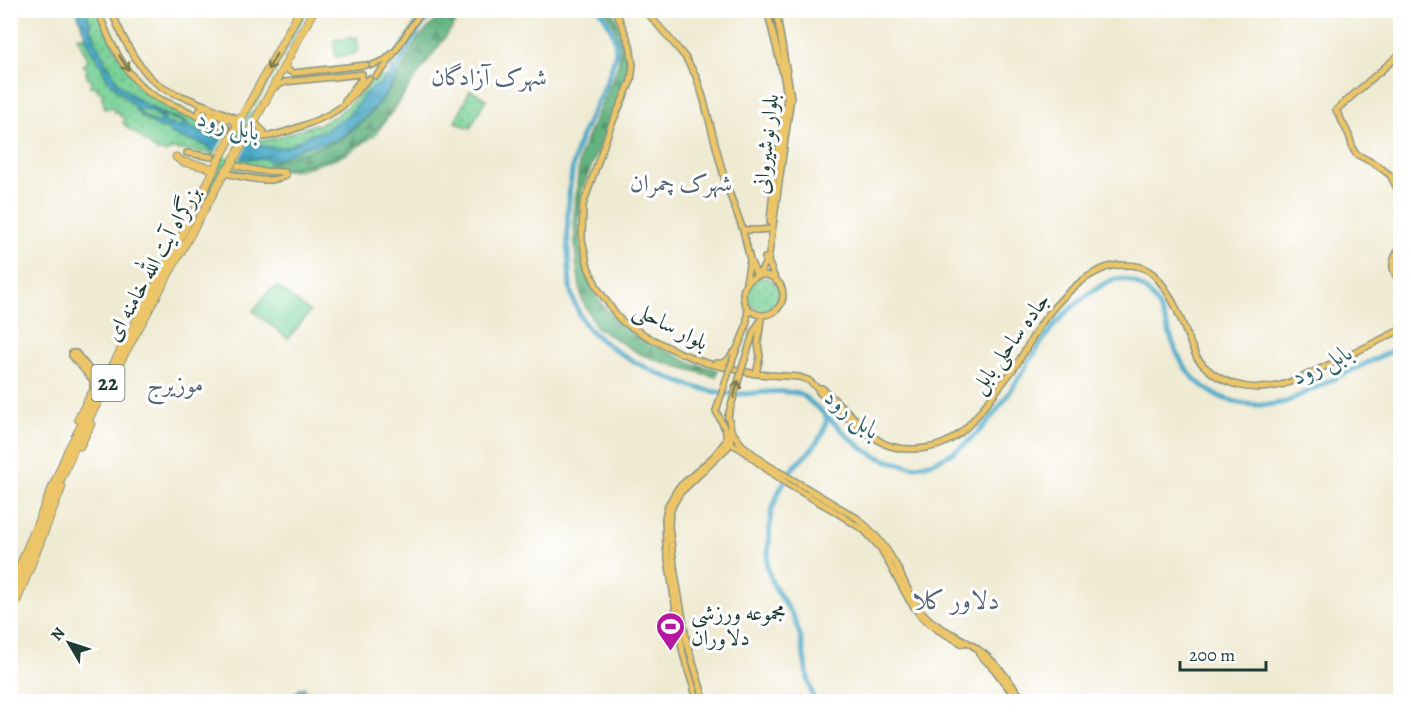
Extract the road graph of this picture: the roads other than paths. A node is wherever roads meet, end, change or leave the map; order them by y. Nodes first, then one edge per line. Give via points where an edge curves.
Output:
1 (98, 10) edge
2 (111, 10) edge
3 (300, 10) edge
4 (314, 10) edge
5 (422, 10) edge
6 (615, 10) edge
7 (767, 10) edge
8 (776, 10) edge
9 (644, 11) edge
10 (396, 50) junction
11 (291, 54) junction
12 (1401, 54) edge
13 (286, 63) junction
14 (369, 65) junction
15 (301, 72) junction
16 (363, 75) junction
17 (376, 76) junction
18 (369, 79) junction
19 (302, 80) junction
20 (272, 90) junction
21 (250, 103) junction
22 (342, 106) junction
23 (207, 107) junction
24 (243, 115) junction
25 (219, 116) junction
26 (206, 117) junction
27 (254, 122) junction
28 (216, 124) junction
29 (227, 128) tunnel mouth
30 (236, 128) junction
31 (251, 135) junction
32 (264, 137) junction
33 (187, 153) dead end
34 (177, 157) dead end
35 (215, 164) junction
36 (228, 170) junction
37 (1401, 194) edge
38 (769, 229) junction
39 (743, 230) junction
40 (1401, 248) edge
41 (750, 260) junction
42 (758, 272) junction
43 (776, 280) junction
44 (1401, 280) edge
45 (746, 284) junction
46 (746, 306) junction
47 (764, 317) junction
48 (1401, 330) edge
49 (741, 338) junction
50 (706, 363) junction
51 (756, 374) junction
52 (97, 379) junction
53 (818, 387) joint
54 (731, 430) junction
55 (81, 432) junction
56 (728, 442) junction
57 (777, 474) junction
58 (817, 497) junction
59 (19, 563) junction
60 (10, 578) edge
61 (16, 590) edge
62 (10, 605) edge
63 (10, 618) edge
64 (698, 702) edge
65 (705, 702) edge
66 (1019, 702) edge
67 (1025, 702) edge

1 -> 26 main road via 118,54 139,84 160,100
2 - 23 main road via 131,52 149,76 164,88
3 -> 21 highway, بزرگراه آیت الله خامنه ای
4 - 11 highway
5 - 10 main road
6 - 50 main road, بلوار ساحلی via 630,45 633,64 631,81 583,206 582,239 588,267 605,300 623,322
7 - 38 main road, بلوار نوشیروانی via 787,98
8 - 43 main road, بلوار نوشیروانی via 791,97 768,261
9 - 39 main road via 680,51 696,76
10 - 14 main road via 384,61
10 - 17 main road
11 - 13 highway, بزرگراه آیت الله خامنه ای
11 - 21 highway via 279,67 257,108 251,109
12 - 37 main road via 1336,110 1356,154 1390,174
13 - 15 main road via 288,71
13 - 20 highway, بزرگراه آیت الله خامنه ای
14 - 15 main road
14 - 16 main road via 363,69
14 - 17 main road via 376,70
15 - 19 main road
16 - 18 main road
16 - 19 main road
16 - 22 main road
17 - 18 main road
18 - 22 main road
19 - 20 main road via 280,83
20 - 27 highway, بزرگراه آیت الله خامنه ای
21 - 24 highway, بزرگراه آیت الله خامنه ای
22 - 32 main road via 316,121
23 - 24 main road via 236,118
23 - 26 main road via 211,112
23 - 26 main road via 199,110
24 - 30 highway, بزرگراه آیت الله خامنه ای
25 - 26 main road
25 - 28 main road via 214,118
25 - 30 main road via 233,121
26 - 28 main road
27 - 31 highway, بزرگراه آیت الله خامنه ای
27 - 32 main road
28 - 29 main road
30 - 35 highway, بزرگراه آیت الله خامنه ای, bridge
31 - 32 main road
31 - 36 highway, بزرگراه آیت الله خامنه ای, bridge
33 - 35 main road
34 - 35 highway via 186,162
35 - 52 highway, بزرگراه آیت الله خامنه ای / 22 via 120,345
36 - 36 main road via 264,180 286,175 285,172
36 - 55 highway, بزرگراه آیت الله خامنه ای / 22
38 - 39 main road
38 - 42 main road, بلوار نوشیروانی via 765,264
39 - 41 main road
40 - 44 main road via 1392,265
41 - 42 main road
41 - 45 main road
42 - 43 main road
42 - 45 main road
43 - 47 main road via 782,299 777,309
45 - 46 main road
46 - 47 main road
46 - 49 main road via 747,322
47 - 51 main road
54 -> 47 main road, bridge via 729,416 744,362 754,332
48 - 53 main road, جاده ساحلی بابل via 1284,384 1234,384 1212,374 1197,358 1172,299 1152,273 1141,266 1118,265 1095,272 1064,297 973,420 945,442 931,447 895,448 868,433
49 - 50 main road via 728,361
49 - 56 main road, bridge via 716,411
50 - 51 main road, بلوار ساحلی
51 - 53 main road, بلوار ساحلی via 793,375
52 - 55 highway, بزرگراه آیت الله خامنه ای / 22
52 - 55 highway
54 - 56 main road
54 - 57 main road via 741,444
55 - 59 highway, بزرگراه آیت الله خامنه ای / 22 via 60,462
55 - 61 highway, بزرگراه آیت الله خامنه ای / 22
56 - 57 main road
56 - 64 main road via 678,488 665,518 681,644
56 - 65 main road via 725,451 688,483 670,513 683,626
57 - 58 main road
58 - 66 main road via 869,535 922,618 980,654
58 - 67 main road via 857,518 874,533 921,611 989,658
59 - 60 highway
59 - 61 highway, بزرگراه آیت الله خامنه ای / 22
61 - 62 highway, بزرگراه آیت الله خامنه ای / 22
61 - 63 highway

